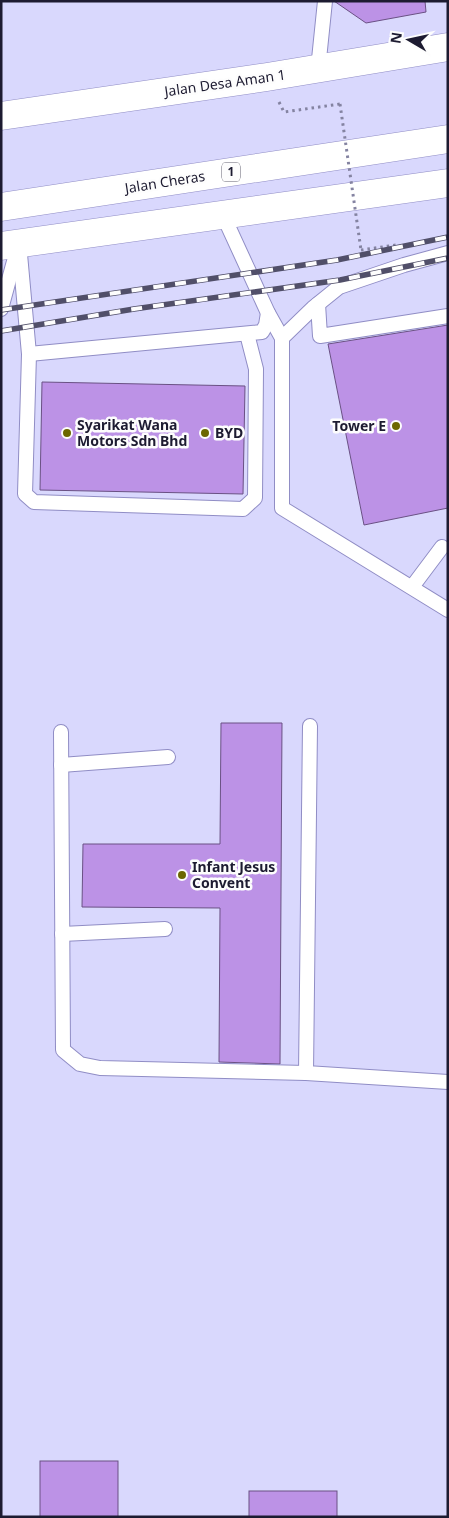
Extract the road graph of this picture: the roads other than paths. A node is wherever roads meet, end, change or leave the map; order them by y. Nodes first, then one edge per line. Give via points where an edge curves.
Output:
1 (325, 1) edge
2 (448, 48) edge
3 (318, 69) junction
4 (1, 116) edge
5 (448, 139) edge
6 (448, 183) edge
7 (6, 204) edge
8 (223, 214) junction
9 (10, 244) edge
10 (448, 253) edge
11 (318, 304) junction
12 (1, 309) edge
13 (268, 313) junction
14 (448, 316) edge
15 (247, 334) junction
16 (282, 338) junction
17 (29, 354) junction
18 (442, 547) dead end
19 (412, 587) junction
20 (448, 610) edge
21 (310, 726) dead end
22 (61, 732) dead end
23 (168, 758) dead end
24 (61, 765) junction
25 (165, 929) dead end
26 (62, 934) junction
27 (306, 1074) junction
28 (448, 1082) edge

1 - 3 lane
2 - 3 main road, Jalan Desa Aman 1
3 - 4 main road, Jalan Desa Aman 1
5 - 7 main road, Jalan Cheras / 1
6 - 8 main road
8 - 9 main road
8 - 13 lane
9 - 12 lane
9 - 17 lane
10 - 11 lane via 339,287
11 - 14 lane via 320,336
11 - 16 lane
13 - 15 lane via 262,332
13 - 16 lane
15 - 17 lane
15 - 17 lane via 256,369 255,498 243,509 34,502 25,494
16 - 19 lane via 282,508
18 - 19 lane
19 - 20 lane
21 - 27 lane
22 - 24 lane
23 - 24 lane
24 - 26 lane
25 - 26 lane
26 - 27 lane via 63,1050 80,1064 100,1068
27 - 28 lane

